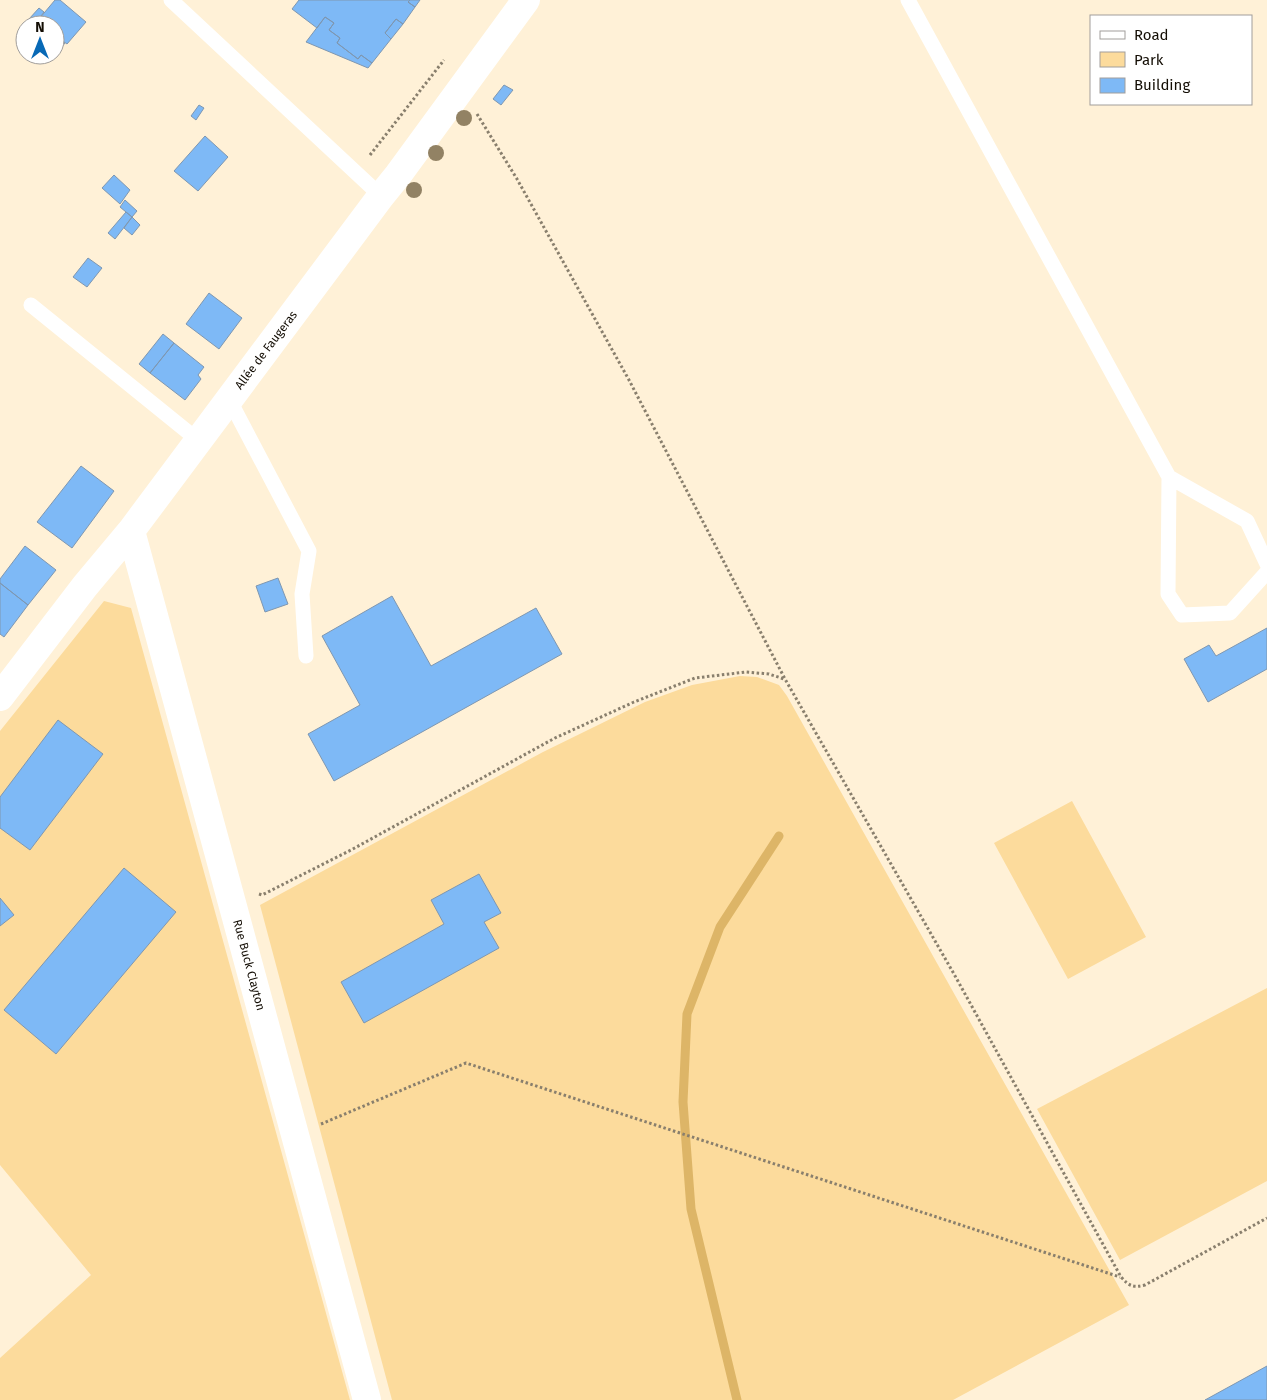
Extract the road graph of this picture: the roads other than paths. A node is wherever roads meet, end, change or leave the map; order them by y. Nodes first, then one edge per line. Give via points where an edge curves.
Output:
1 (170, 0) edge
2 (526, 0) edge
3 (908, 0) edge
4 (381, 196) junction
5 (31, 305) dead end
6 (229, 399) junction
7 (198, 440) junction
8 (1169, 477) junction
9 (131, 531) junction
10 (1267, 564) edge
11 (1267, 572) edge
12 (306, 656) dead end
13 (0, 697) edge
14 (367, 1400) edge

1 - 4 lane
2 - 4 street, Allée de Faugeras
3 - 8 lane
4 - 6 street, Allée de Faugeras
5 - 7 lane
6 - 7 street, Allée de Faugeras
6 - 12 lane via 309,551 302,594
7 - 9 street, Allée de Faugeras
8 - 10 lane via 1247,521
8 - 11 lane via 1168,594 1182,615 1230,613
9 - 13 street, Allée de Faugeras via 84,586
9 - 14 street, Rue Buck Clayton

